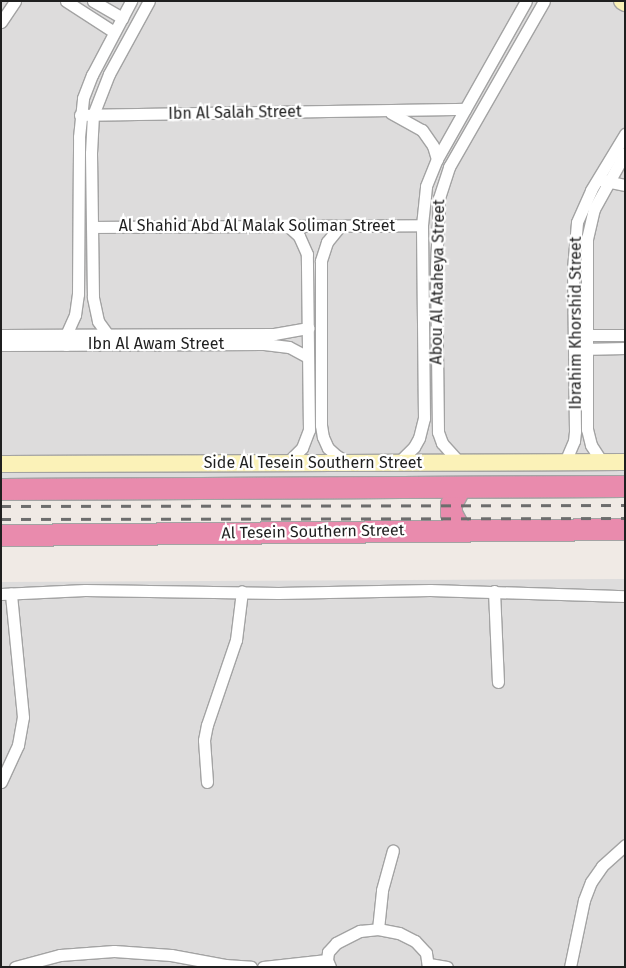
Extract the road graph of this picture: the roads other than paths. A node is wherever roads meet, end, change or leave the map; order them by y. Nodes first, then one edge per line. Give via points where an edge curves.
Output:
1 (15, 1) edge
2 (66, 1) edge
3 (93, 1) edge
4 (132, 1) edge
5 (150, 1) edge
6 (526, 1) edge
7 (544, 1) edge
8 (122, 18) junction
9 (1, 22) edge
10 (114, 32) junction
11 (465, 109) junction
12 (390, 112) junction
13 (80, 115) junction
14 (93, 115) junction
15 (624, 144) edge
16 (437, 159) junction
17 (603, 181) junction
18 (625, 185) edge
19 (583, 223) junction
20 (422, 225) junction
21 (288, 226) junction
22 (340, 226) junction
23 (92, 227) junction
24 (308, 328) junction
25 (1, 335) edge
26 (108, 335) junction
27 (574, 335) junction
28 (587, 335) junction
29 (625, 335) edge
30 (66, 340) junction
31 (1, 345) edge
32 (625, 348) edge
33 (574, 349) junction
34 (587, 349) junction
35 (308, 357) junction
36 (349, 462) junction
37 (399, 462) junction
38 (460, 462) junction
39 (565, 462) junction
40 (602, 462) junction
41 (625, 462) edge
42 (287, 463) junction
43 (1, 464) edge
44 (625, 486) edge
45 (460, 487) junction
46 (1, 489) edge
47 (625, 529) edge
48 (460, 530) junction
49 (1, 535) edge
50 (242, 591) junction
51 (494, 591) junction
52 (6, 594) edge
53 (625, 596) edge
54 (498, 682) dead end
55 (1, 782) edge
56 (207, 782) dead end
57 (625, 845) edge
58 (393, 850) dead end
59 (378, 929) junction
60 (329, 964) edge
61 (428, 966) edge
62 (15, 967) edge
63 (251, 967) edge
64 (263, 967) edge
65 (447, 967) edge
66 (570, 967) edge

1 - 9 street
2 - 10 street
3 - 8 street
4 - 8 street
5 - 14 street via 109,74
6 - 11 street, Abou Al Ataheya Street
7 - 38 street, Abou Al Ataheya Street via 448,167 438,198 438,432 442,443
8 - 10 street
10 - 13 street via 88,85
11 - 12 street, Ibn Al Salah Street
11 - 16 street, Abou Al Ataheya Street
12 - 14 street, Ibn Al Salah Street
12 - 16 street, Ibn Al Salah Street via 422,130
13 - 14 street, Ibn Al Salah Street
13 - 30 street via 78,294
14 - 23 street
15 - 17 street, Ibrahim Khorshid Street
16 - 20 street, Abou Al Ataheya Street via 424,195
17 - 18 street
17 - 19 street, Ibrahim Khorshid Street
19 - 27 street, Ibrahim Khorshid Street via 573,269
19 - 28 street, Ibrahim Khorshid Street
20 - 22 street, Al Shahid Abd Al Malak Soliman Street
20 - 37 street, Abou Al Ataheya Street via 424,418 414,447
21 - 22 street, Al Shahid Abd Al Malak Soliman Street
21 - 23 street, Al Shahid Abd Al Malak Soliman Street
21 - 24 street via 299,236 307,254
22 - 36 street via 327,242 320,261 321,425 328,448
23 - 26 street via 94,304 98,321
24 - 26 street, Ibn Al Awam Street via 274,334
24 - 35 street
25 - 30 street, Ibn Al Awam Street
26 - 30 street, Ibn Al Awam Street
27 - 28 street
27 - 33 street, Ibrahim Khorshid Street
28 - 29 street
28 - 34 street, Ibrahim Khorshid Street
30 - 31 street, Ibn Al Awam Street
30 - 35 street, Ibn Al Awam Street via 264,344 289,347
32 - 34 street
33 - 34 street
33 - 39 street, Ibrahim Khorshid Street via 576,431
34 - 40 street, Ibrahim Khorshid Street via 588,437
35 - 42 street via 309,430 302,448
36 - 37 street, Side Al Tesein Southern Street
36 - 42 street, Side Al Tesein Southern Street
37 - 38 street, Side Al Tesein Southern Street
38 - 39 street, Side Al Tesein Southern Street
39 - 40 street, Side Al Tesein Southern Street
40 - 41 street, Side Al Tesein Southern Street
42 - 43 street, Side Al Tesein Southern Street
44 - 45 highway
45 - 46 highway
45 - 48 highway via 451,504 454,522
47 - 48 highway, Al Tesein Southern Street
48 - 49 highway, Al Tesein Southern Street
50 - 51 street
50 - 52 street via 84,590
50 - 56 street via 236,640 206,725
51 - 53 street
51 - 54 street
52 - 55 street via 23,717 18,745
57 - 66 street via 602,866 591,882
58 - 59 street via 382,890
59 - 60 street via 360,931 332,946
59 - 61 street via 399,932 415,941 426,953
60 - 64 street
61 - 65 street
62 - 63 street via 60,955 114,951 171,955

